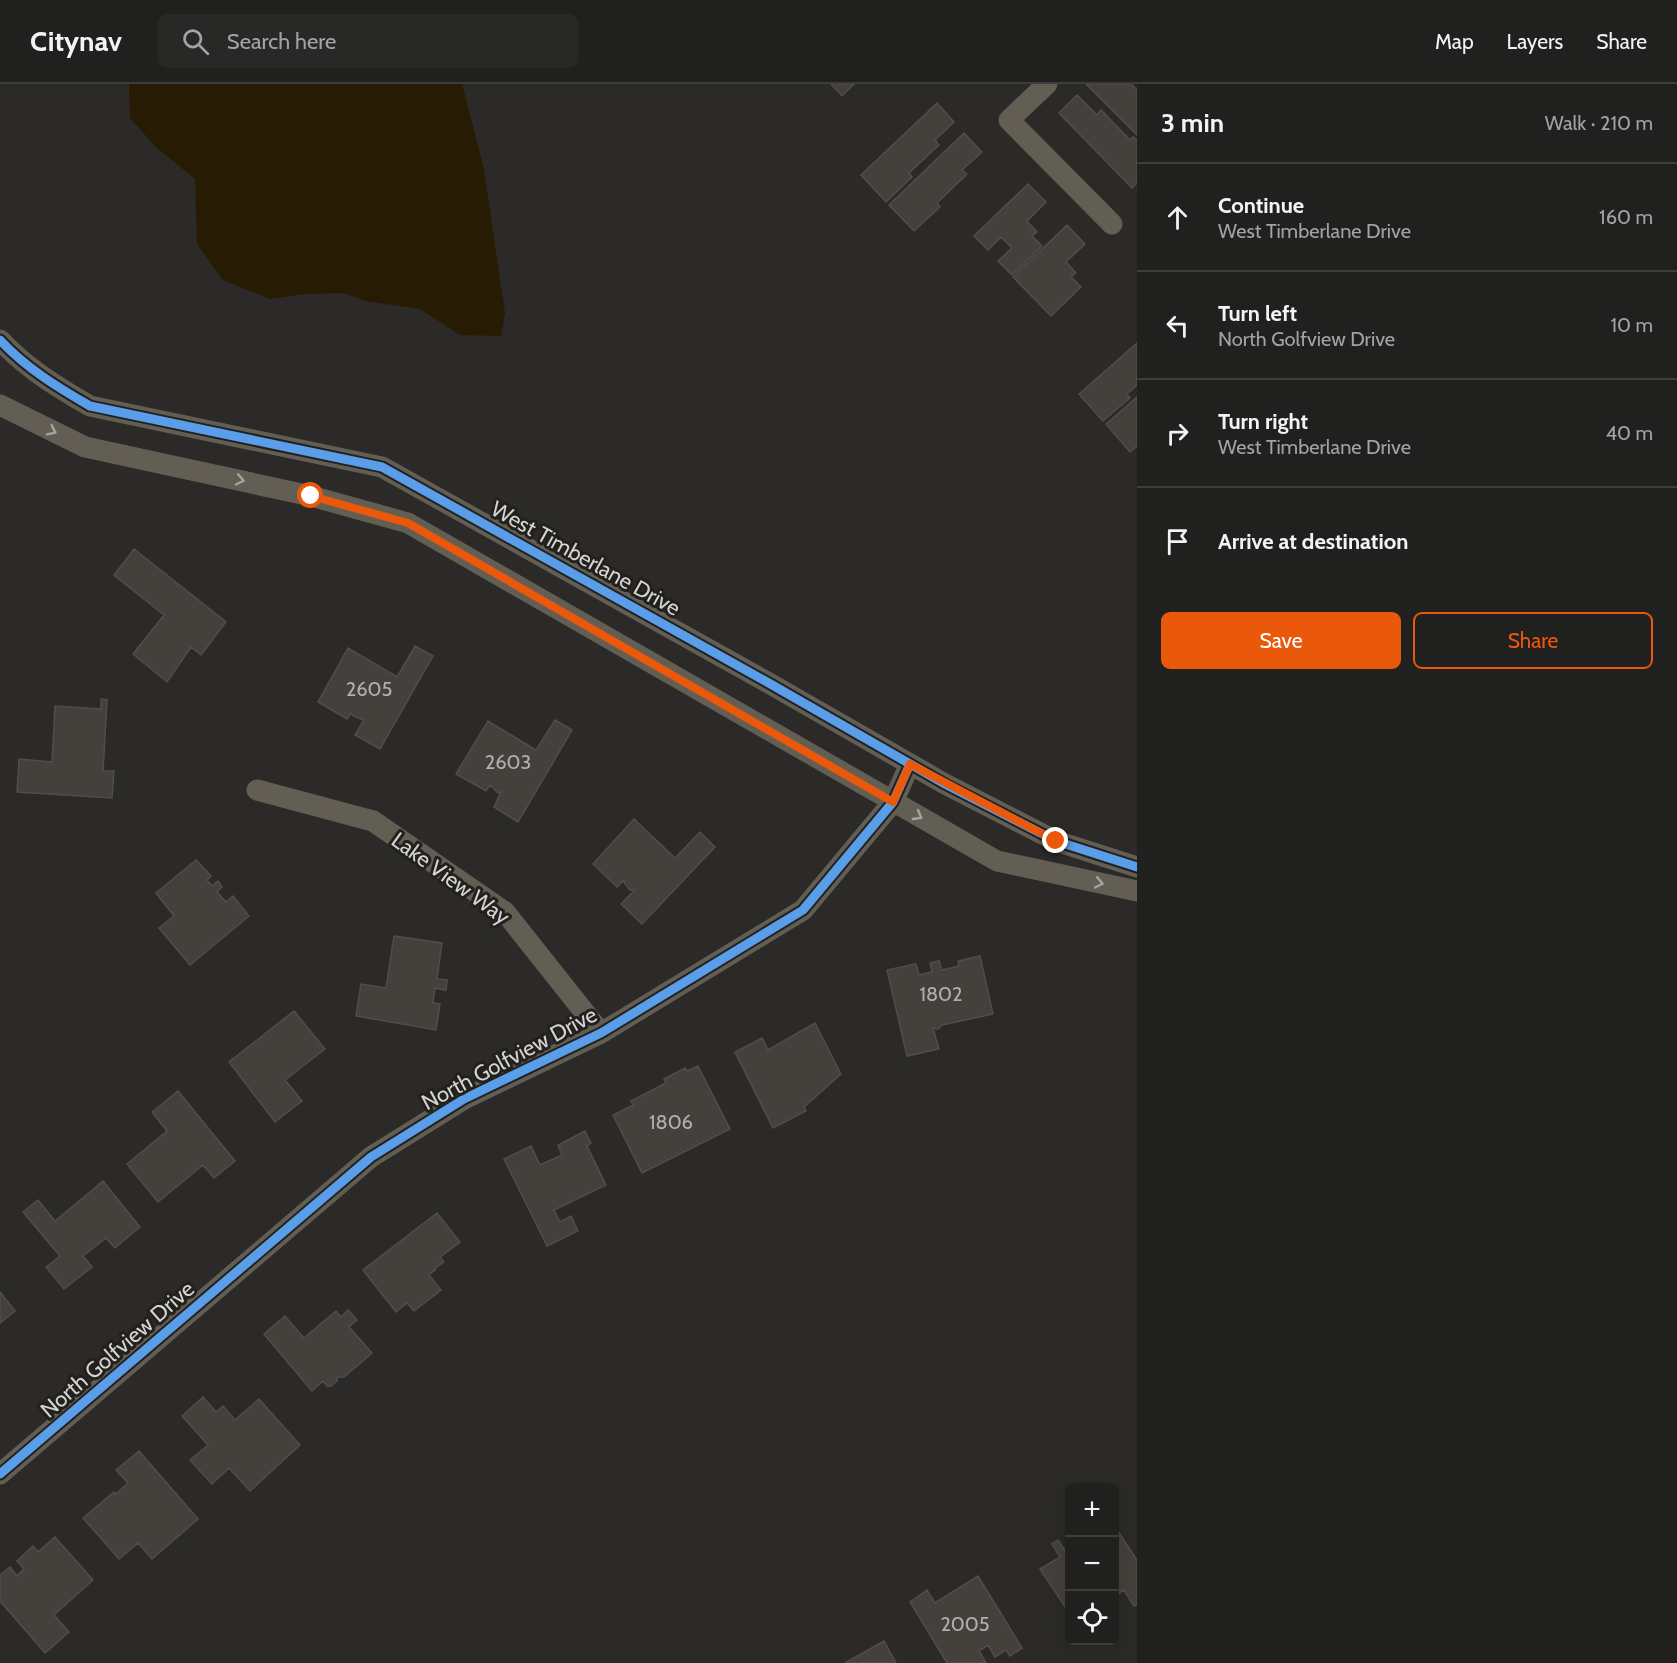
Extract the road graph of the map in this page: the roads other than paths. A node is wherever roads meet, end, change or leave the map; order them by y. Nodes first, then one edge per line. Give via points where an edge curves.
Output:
1 (1047, 84) edge
2 (1112, 224) dead end
3 (0, 340) edge
4 (0, 405) edge
5 (910, 764) junction
6 (257, 790) dead end
7 (893, 802) junction
8 (1137, 867) edge
9 (1137, 891) edge
10 (601, 1033) junction
11 (0, 1474) edge

1 - 2 street via 1009,120
3 - 5 street, West Timberlane Drive via 51,384 90,406 382,467
4 -> 7 street via 86,447 311,496 408,523
5 - 7 street, North Golfview Drive
5 - 8 street, West Timberlane Drive via 1056,841
6 - 10 street, Lake View Way via 373,821 505,912
7 -> 9 street via 997,861
7 - 10 street, North Golfview Drive via 803,910
10 - 11 street, North Golfview Drive via 464,1099 371,1157

